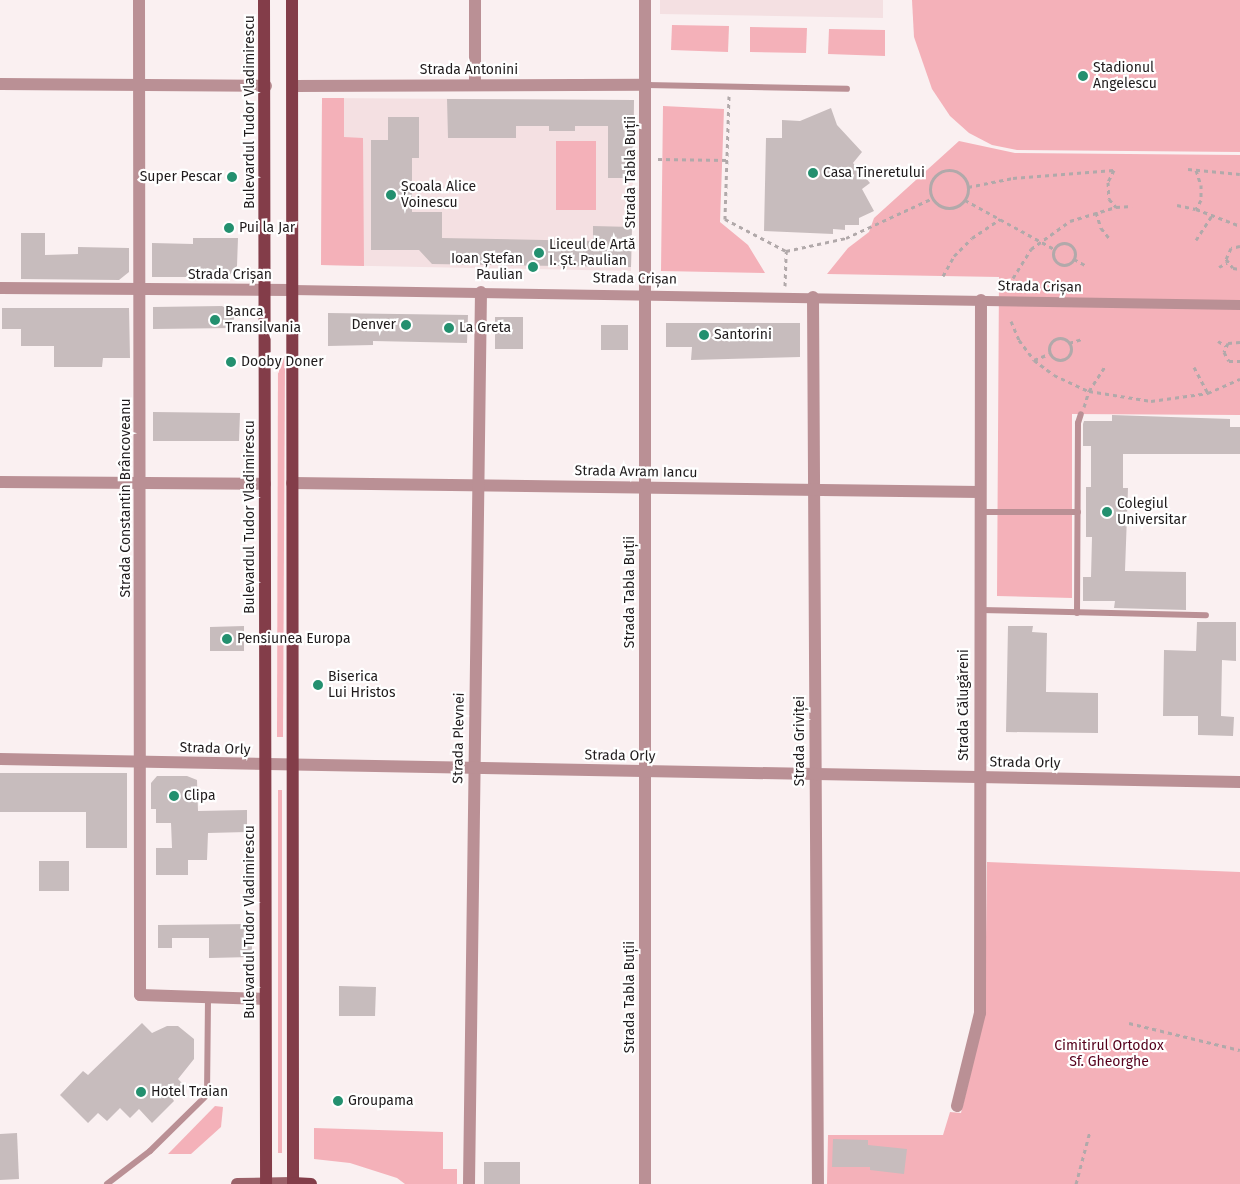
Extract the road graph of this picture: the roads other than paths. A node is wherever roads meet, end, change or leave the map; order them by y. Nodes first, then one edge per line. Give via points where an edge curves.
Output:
1 (139, 0) edge
2 (264, 0) edge
3 (292, 0) edge
4 (474, 0) edge
5 (646, 0) edge
6 (0, 84) edge
7 (139, 84) junction
8 (475, 85) junction
9 (646, 85) junction
10 (266, 86) junction
11 (293, 86) junction
12 (848, 89) dead end
13 (0, 288) edge
14 (266, 290) junction
15 (292, 290) junction
16 (138, 291) junction
17 (481, 292) junction
18 (646, 294) junction
19 (812, 297) junction
20 (981, 300) junction
21 (1240, 305) edge
22 (1081, 414) road end
23 (0, 482) edge
24 (141, 483) junction
25 (265, 484) junction
26 (292, 484) junction
27 (477, 486) junction
28 (645, 487) junction
29 (814, 490) junction
30 (980, 492) junction
31 (980, 512) junction
32 (1078, 512) junction
33 (979, 610) junction
34 (1077, 613) junction
35 (1206, 615) dead end
36 (0, 759) edge
37 (142, 762) junction
38 (265, 765) junction
39 (292, 766) junction
40 (474, 769) junction
41 (645, 772) junction
42 (815, 774) junction
43 (980, 777) junction
44 (1240, 782) edge
45 (208, 998) junction
46 (266, 999) junction
47 (957, 1106) dead end
48 (266, 1183) edge
49 (293, 1183) edge
50 (107, 1184) edge
51 (236, 1184) edge
52 (311, 1184) edge
53 (469, 1184) edge
54 (645, 1184) edge
55 (818, 1184) edge

1 - 7 street, Strada Constantin Brâncoveanu
2 - 10 main road, Bulevardul Tudor Vladimirescu
3 - 11 main road
4 - 8 street
5 - 9 street, Strada Tabla Buții
6 - 7 street
7 - 10 street
7 - 16 street, Strada Constantin Brâncoveanu
8 - 9 street, Strada Antonini
8 - 11 street, Strada Antonini
9 - 12 lane
9 - 18 street, Strada Tabla Buții
10 - 14 main road, Bulevardul Tudor Vladimirescu
11 - 15 main road
13 - 16 street, Strada Crișan
14 - 15 street, Strada Crișan
14 - 16 street, Strada Crișan
14 - 25 main road, Bulevardul Tudor Vladimirescu
15 - 17 street, Strada Crișan
15 - 26 main road
16 - 24 street, Strada Constantin Brâncoveanu
17 - 18 street, Strada Crișan
17 - 27 street, Strada Plevnei
18 - 19 street, Strada Crișan
18 - 28 street, Strada Tabla Buții
19 - 20 street, Strada Crișan
19 - 29 street, Strada Griviței
20 - 21 street, Strada Crișan
20 - 30 street, Strada Călugăreni
22 - 32 lane via 1078,423
23 - 24 street
24 - 25 street
24 - 37 street, Strada Constantin Brâncoveanu
25 - 38 main road, Bulevardul Tudor Vladimirescu
26 - 27 street, Strada Avram Iancu
26 - 39 main road
27 - 28 street, Strada Avram Iancu
27 - 40 street, Strada Plevnei
28 - 29 street, Strada Avram Iancu
28 - 41 street, Strada Tabla Buții
29 - 30 street, Strada Avram Iancu
29 - 42 street, Strada Griviței
30 - 31 street, Strada Călugăreni
31 - 32 lane
31 - 33 street, Strada Călugăreni
32 - 34 lane
33 - 34 lane
33 - 43 street, Strada Călugăreni
34 - 35 lane
36 - 37 street, Strada Orly
37 - 38 street, Strada Orly
37 - 45 street, Strada Constantin Brâncoveanu via 140,995
38 - 39 street, Strada Orly
38 - 46 main road, Bulevardul Tudor Vladimirescu
39 - 40 street, Strada Orly
39 - 49 main road
40 - 41 street, Strada Orly
40 - 53 street, Strada Plevnei
41 - 42 street, Strada Orly
41 - 54 street, Strada Tabla Buții
42 - 43 street, Strada Orly
42 - 55 street, Strada Griviței
43 - 44 street, Strada Orly
43 - 47 street, Strada Călugăreni via 980,1013
45 - 46 street
45 - 50 lane via 207,1095 150,1151
46 - 48 main road, Bulevardul Tudor Vladimirescu
48 - 49 main road
48 - 51 main road
49 - 52 main road

